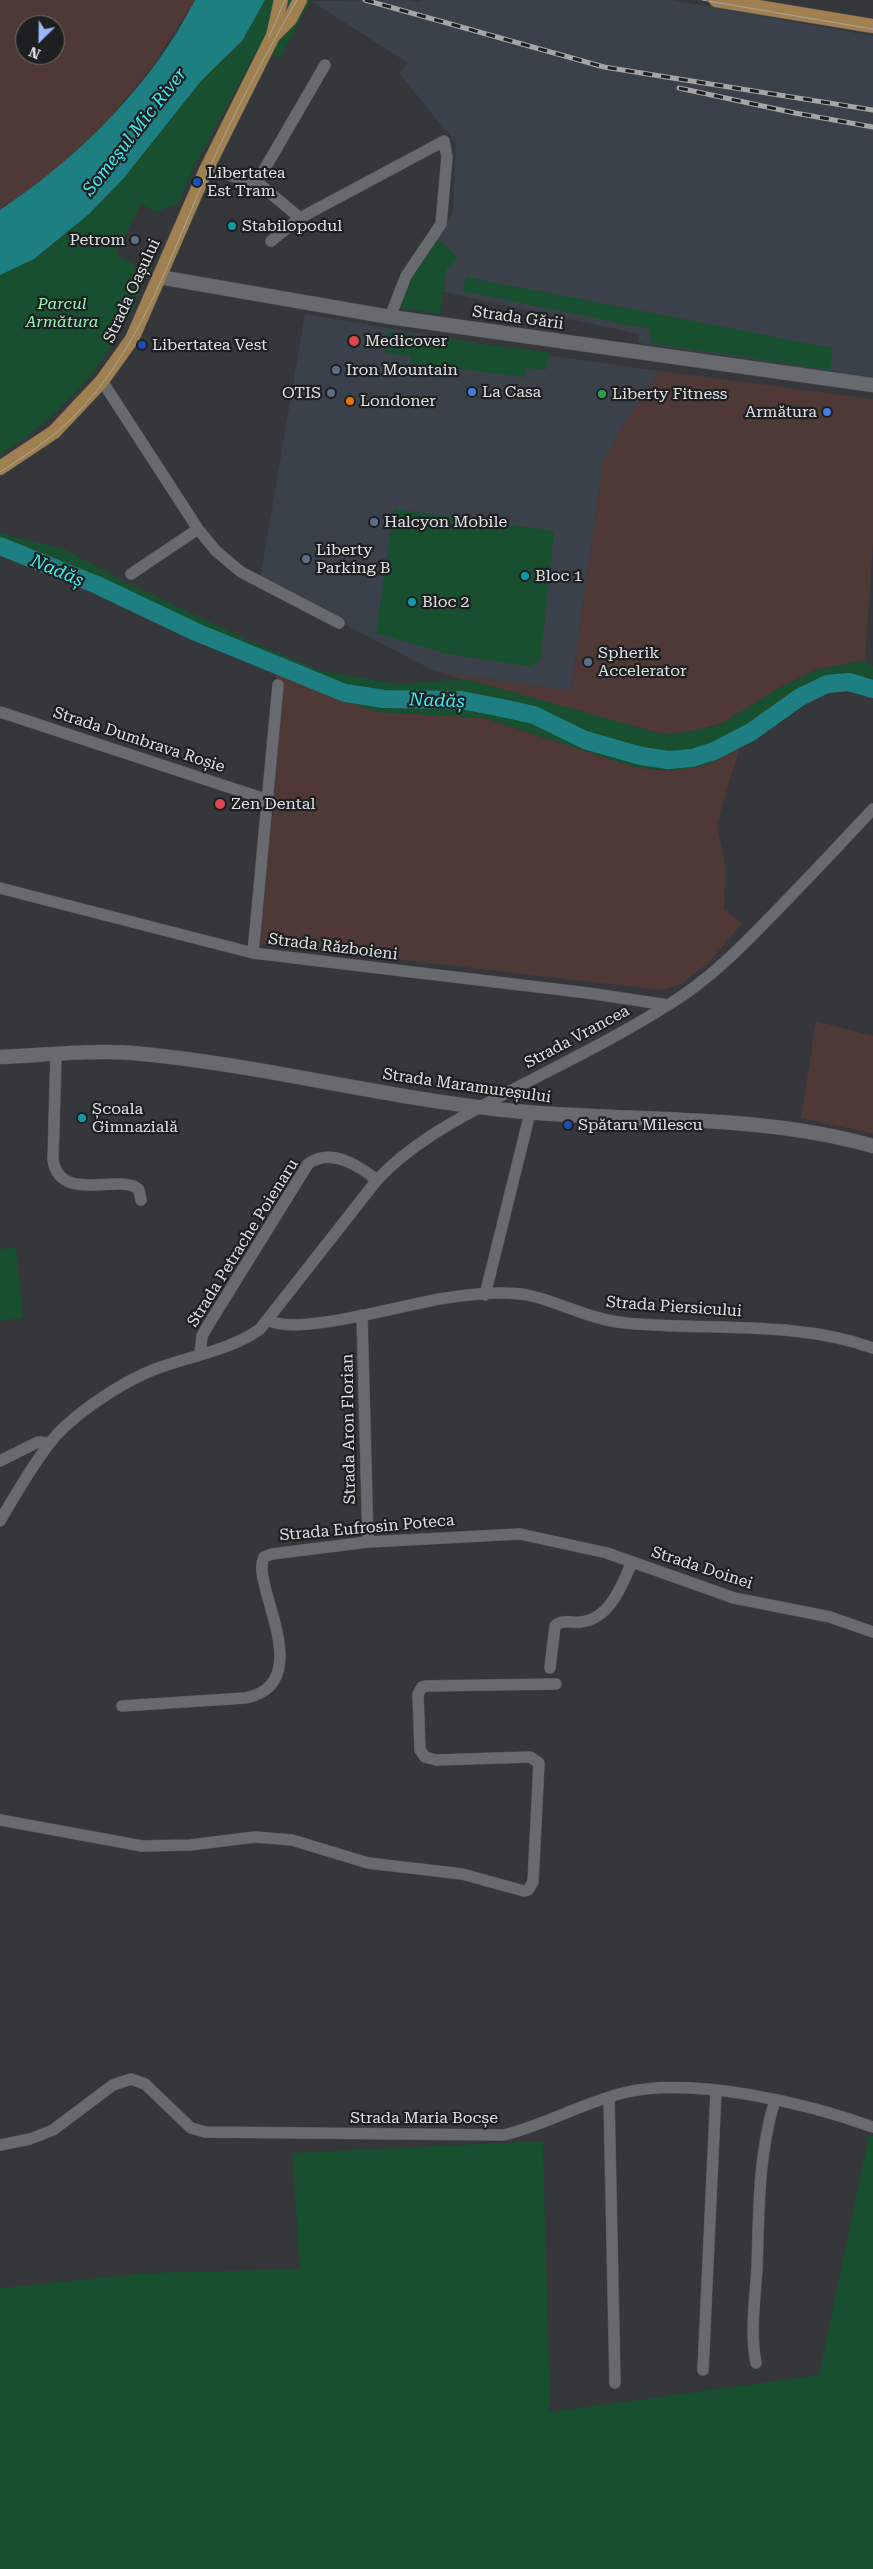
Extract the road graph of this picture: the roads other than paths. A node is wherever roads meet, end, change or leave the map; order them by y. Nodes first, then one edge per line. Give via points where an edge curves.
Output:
1 (281, 0) edge
2 (300, 0) edge
3 (716, 0) edge
4 (746, 3) edge
5 (873, 26) edge
6 (273, 36) junction
7 (325, 65) dead end
8 (206, 170) junction
9 (256, 182) junction
10 (300, 218) junction
11 (271, 241) dead end
12 (161, 277) junction
13 (390, 317) junction
14 (102, 381) junction
15 (873, 385) edge
16 (0, 468) edge
17 (198, 529) junction
18 (131, 574) dead end
19 (340, 623) dead end
20 (278, 685) dead end
21 (0, 712) edge
22 (268, 800) junction
23 (873, 809) edge
24 (0, 888) edge
25 (253, 954) junction
26 (668, 1005) junction
27 (56, 1055) junction
28 (0, 1057) edge
29 (497, 1104) junction
30 (465, 1105) junction
31 (480, 1107) junction
32 (530, 1113) junction
33 (873, 1146) edge
34 (378, 1180) junction
35 (141, 1200) dead end
36 (485, 1295) junction
37 (362, 1315) junction
38 (268, 1320) junction
39 (873, 1348) edge
40 (200, 1354) junction
41 (50, 1443) junction
42 (0, 1461) edge
43 (0, 1521) edge
44 (520, 1534) joint
45 (368, 1542) junction
46 (632, 1562) junction
47 (873, 1632) edge
48 (550, 1668) dead end
49 (556, 1684) dead end
50 (122, 1706) dead end
51 (0, 1820) edge
52 (716, 2091) junction
53 (609, 2098) junction
54 (775, 2100) junction
55 (873, 2127) edge
56 (0, 2145) edge
57 (756, 2364) dead end
58 (703, 2370) dead end
59 (615, 2383) dead end

1 - 6 main road, Strada Oașului
2 - 6 main road, Strada Oașului via 290,19
3 - 4 main road
4 - 5 main road
6 - 8 main road, Strada Oașului
7 - 9 street
8 - 9 street
8 - 12 main road, Strada Oașului
9 - 10 street
10 - 11 street
10 - 13 street via 444,141 447,157 441,224 406,276
12 - 13 main road, Strada Gării
12 - 14 main road, Strada Oașului via 132,339
13 - 15 main road, Strada Gării
14 - 16 main road, Strada Oașului via 54,432
14 - 17 street
17 - 18 street
17 - 19 street via 240,572
20 - 22 street
21 - 22 street, Strada Dumbrava Roșie
22 - 25 street
23 - 26 street, Strada Vrancea via 745,944 710,976
24 - 25 street, Strada Războieni
25 - 26 street, Strada Războieni
26 - 29 street, Strada Vrancea
27 - 28 main road, Strada Maramureșului
27 - 30 main road, Strada Maramureșului via 130,1053 167,1057
27 - 35 street via 53,1160 57,1172 68,1181 86,1186 132,1186 139,1190
29 - 30 street, Strada Vrancea
29 - 31 main road, Strada Maramureșului
29 - 32 main road, Strada Maramureșului
30 - 31 main road, Strada Maramureșului
31 - 34 street via 410,1149
32 - 33 main road, Strada Maramureșului via 812,1130
32 - 36 street
34 - 38 street
34 - 40 street, Strada Petrache Poienaru via 344,1160 319,1158 308,1164 207,1327 202,1336
36 - 37 street, Strada Piersicului via 444,1298
36 - 39 street, Strada Piersicului via 516,1293 602,1320 802,1332
37 - 38 street, Strada Piersicului via 284,1326
37 - 45 street, Strada Aron Florian
38 - 40 street via 252,1336
40 - 41 street via 131,1380 99,1400
41 - 42 street via 38,1442
41 - 43 street
44 - 45 street, Strada Eufrosin Poteca
44 - 46 street, Strada Doinei via 607,1553
45 - 50 street, Strada Eufrosin Poteca via 264,1557 263,1579 281,1663 275,1680 268,1688 245,1698
46 - 47 street, Strada Doinei via 734,1598 830,1617
46 - 48 street via 619,1593 604,1610 589,1620 563,1621 555,1626
49 - 51 street via 427,1686 422,1687 418,1694 420,1750 425,1757 436,1760 530,1757 539,1763 533,1882 524,1891 462,1874 368,1863 292,1840 255,1837 190,1845 142,1846
52 - 53 street, Strada Maria Bocșe via 657,2089
52 - 54 street, Strada Maria Bocșe
52 - 58 street
53 - 56 street, Strada Maria Bocșe via 504,2135 205,2132 191,2128 145,2084 132,2079 113,2085 54,2130
53 - 59 street
54 - 55 street, Strada Maria Bocșe
54 - 57 street via 763,2152 759,2191 754,2330

